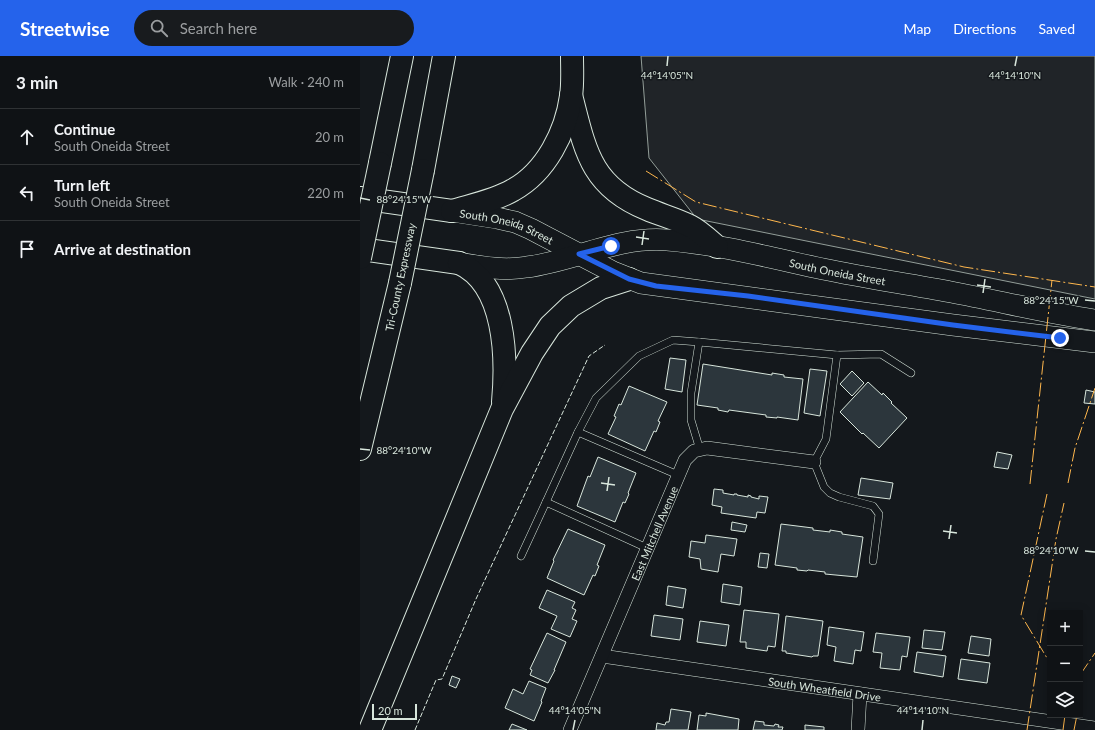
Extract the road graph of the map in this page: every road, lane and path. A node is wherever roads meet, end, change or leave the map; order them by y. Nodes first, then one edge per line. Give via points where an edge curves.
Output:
1 (402, 56) edge
2 (444, 56) edge
3 (572, 56) edge
4 (571, 95) junction
5 (360, 198) edge
6 (452, 211) junction
7 (717, 247) junction
8 (360, 249) edge
9 (579, 254) junction
10 (360, 258) edge
11 (459, 263) junction
12 (629, 279) junction
13 (1095, 320) edge
14 (699, 342) junction
15 (1095, 342) edge
16 (837, 355) junction
17 (911, 373) dead end
18 (502, 409) junction
19 (578, 432) junction
20 (360, 449) edge
21 (700, 450) junction
22 (814, 462) junction
23 (678, 475) junction
24 (546, 502) junction
25 (647, 548) junction
26 (521, 556) dead end
27 (873, 561) dead end
28 (602, 656) junction
29 (860, 694) junction
30 (1095, 728) edge
31 (370, 730) edge
32 (570, 730) edge
33 (858, 730) edge

1 - 10 highway, bridge
2 - 20 highway, Tri-County Expressway, bridge via 400,283
3 - 4 highway
4 - 6 highway via 555,145 529,178 506,194
4 - 7 highway via 588,155 593,166 608,184 636,205 694,228
5 - 6 highway, South Oneida Street
6 - 9 main road, South Oneida Street via 515,222
7 - 9 main road, South Oneida Street via 648,240
7 - 13 main road, South Oneida Street via 866,278
8 - 11 highway, South Oneida Street
9 - 11 main road, South Oneida Street via 516,269
9 - 12 main road, South Oneida Street
11 - 18 highway via 477,275 489,292 496,309 503,350
12 - 15 main road, South Oneida Street via 656,286
12 - 18 highway via 592,293 571,306 557,319 532,353
14 - 16 lane
14 - 19 lane via 673,340 639,356 596,398
14 - 21 lane via 691,420
16 - 17 lane via 881,354
16 - 22 lane via 826,439
18 - 31 highway
19 - 23 lane
19 - 24 lane
21 - 22 street via 707,448
21 - 23 street, East Mitchell Avenue via 694,451 684,460
22 - 27 lane via 824,487 830,494 873,506 879,514
23 - 25 street, East Mitchell Avenue
24 - 25 lane
24 - 26 lane
25 - 28 street, East Mitchell Avenue
28 - 29 street, South Wheatfield Drive
28 - 32 street, East Mitchell Avenue
29 - 30 street, South Wheatfield Drive
29 - 33 street

